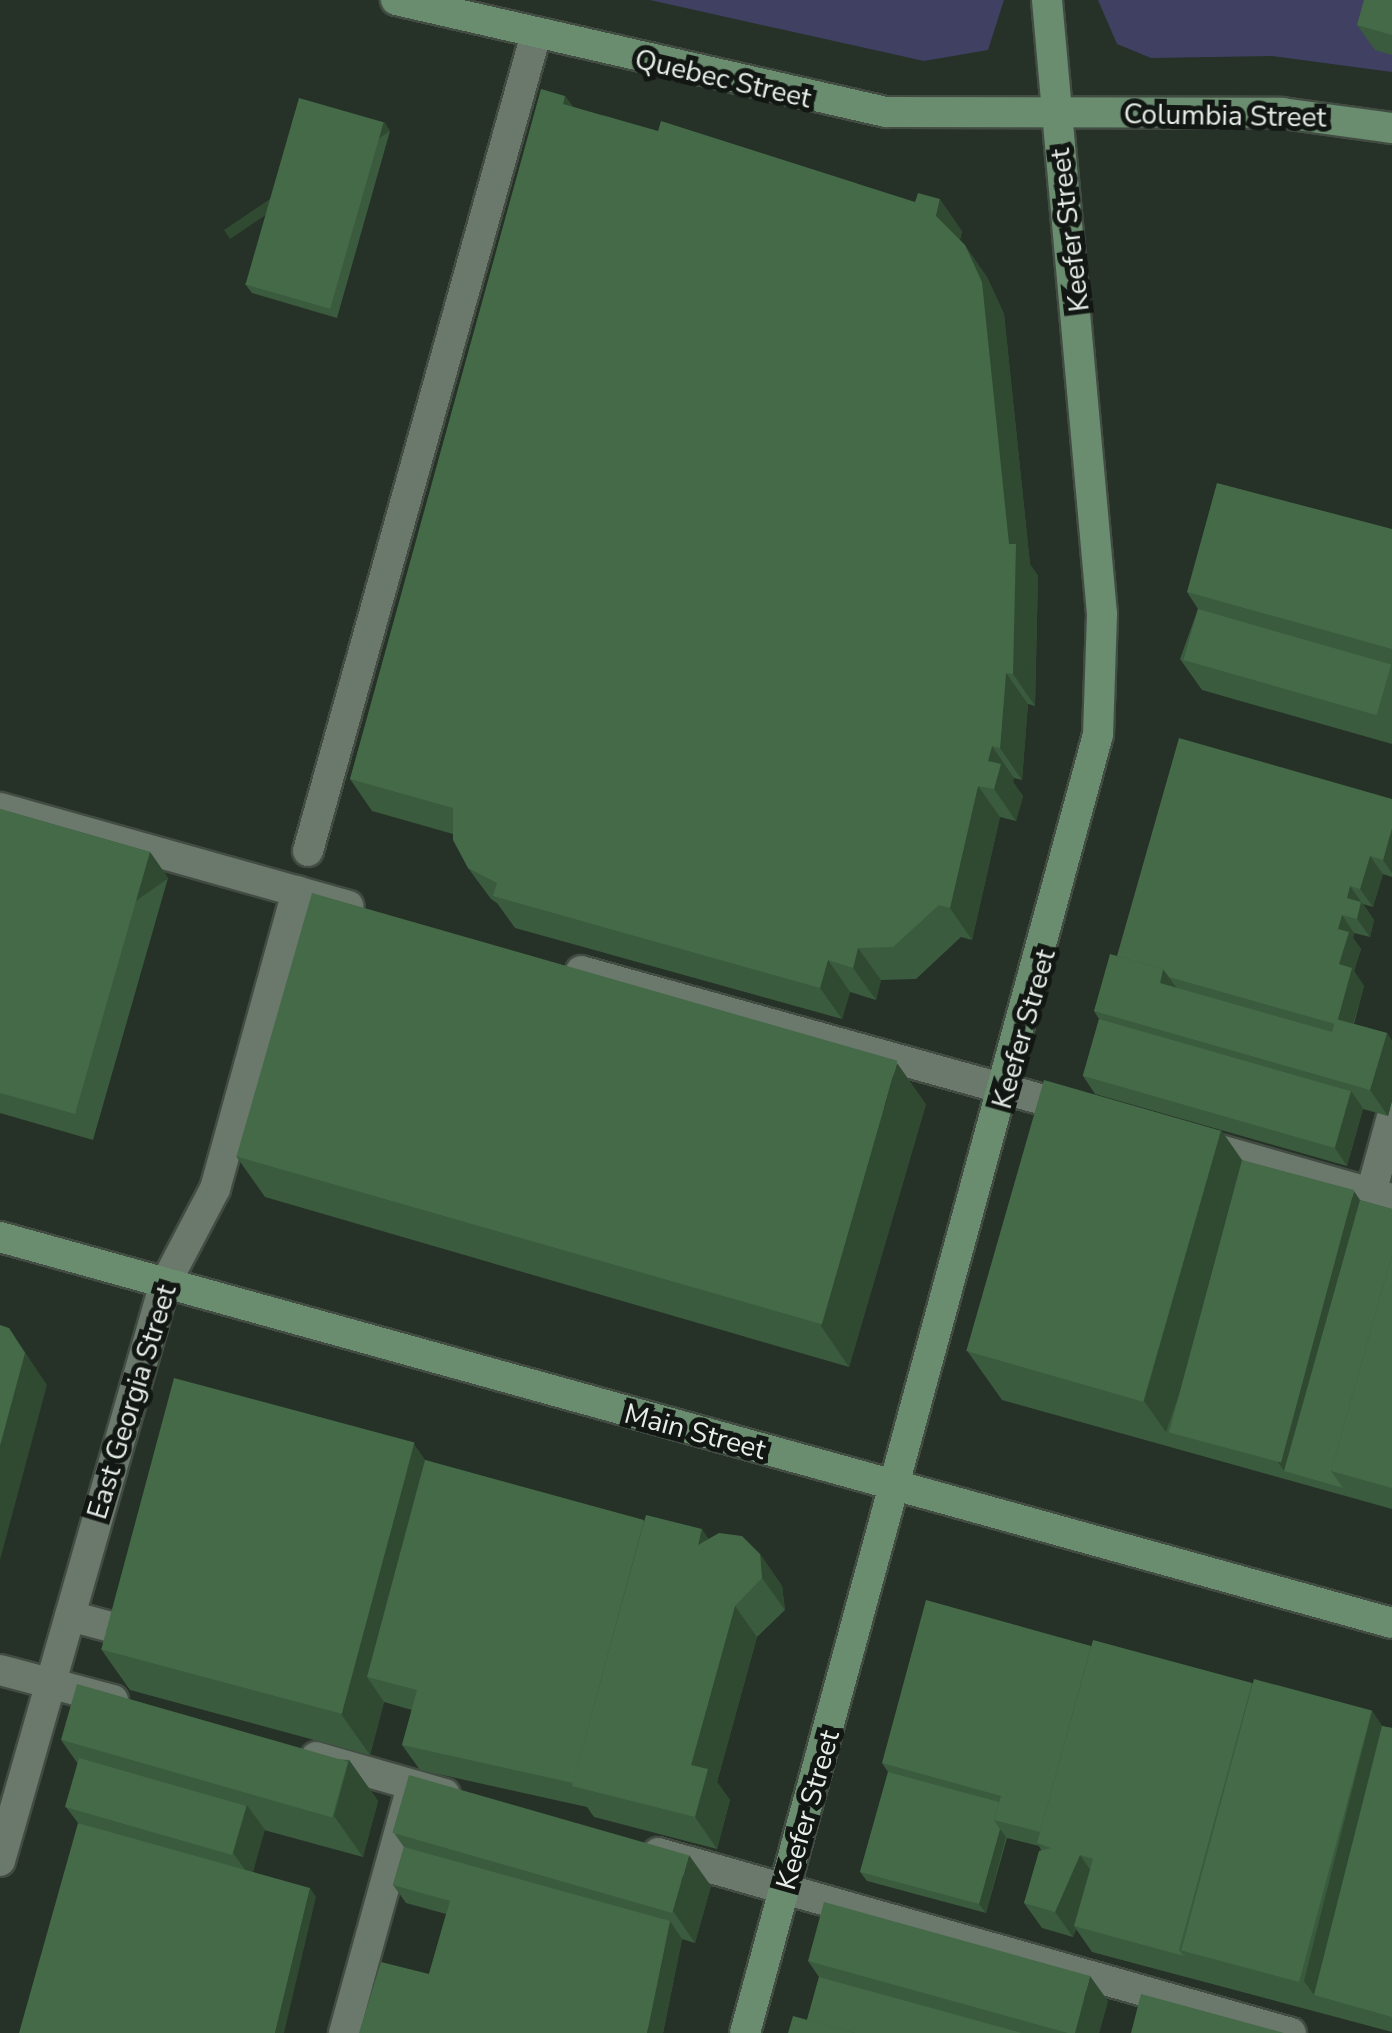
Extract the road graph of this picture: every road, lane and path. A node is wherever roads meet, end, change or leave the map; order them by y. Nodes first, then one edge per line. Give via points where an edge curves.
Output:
1 (396, 0) edge
2 (1047, 0) edge
3 (536, 34) junction
4 (1056, 117) junction
5 (1392, 128) edge
6 (0, 808) edge
7 (308, 851) dead end
8 (297, 892) junction
9 (381, 915) edge
10 (551, 963) edge
11 (1006, 1090) junction
12 (1392, 1117) edge
13 (1107, 1118) edge
14 (1164, 1134) edge
15 (1381, 1196) edge
16 (0, 1237) edge
17 (164, 1286) junction
18 (896, 1486) junction
19 (70, 1616) junction
20 (1392, 1623) edge
21 (144, 1636) edge
22 (0, 1670) edge
23 (50, 1683) junction
24 (144, 1709) edge
25 (278, 1746) edge
26 (412, 1784) junction
27 (484, 1805) edge
28 (630, 1845) edge
29 (0, 1861) edge
30 (786, 1888) junction
31 (344, 2033) edge
32 (745, 2033) edge
33 (1292, 2033) edge

1 - 3 street, Quebec Street
2 - 4 street, Keefer Street
3 - 4 street, Quebec Street via 807,100
3 - 7 street
4 - 5 street, Columbia Street via 1282,113
4 - 11 street, Keefer Street via 1078,271 1104,669 1083,818
6 - 8 street
8 - 9 street
8 - 17 street, East Georgia Street via 215,1189
10 - 11 street
11 - 13 street
11 - 18 street, Keefer Street
12 - 15 street
14 - 15 street
16 - 17 street, Main Street
17 - 18 street, Main Street
17 - 19 street, East Georgia Street
18 - 20 street, Main Street
18 - 30 street, Keefer Street
19 - 21 street
19 - 23 street, East Georgia Street
22 - 23 street
23 - 24 street
23 - 29 street, East Georgia Street
25 - 26 street
26 - 27 street
26 - 31 street
28 - 30 street
30 - 32 street, Keefer Street
30 - 33 street via 1141,2004

